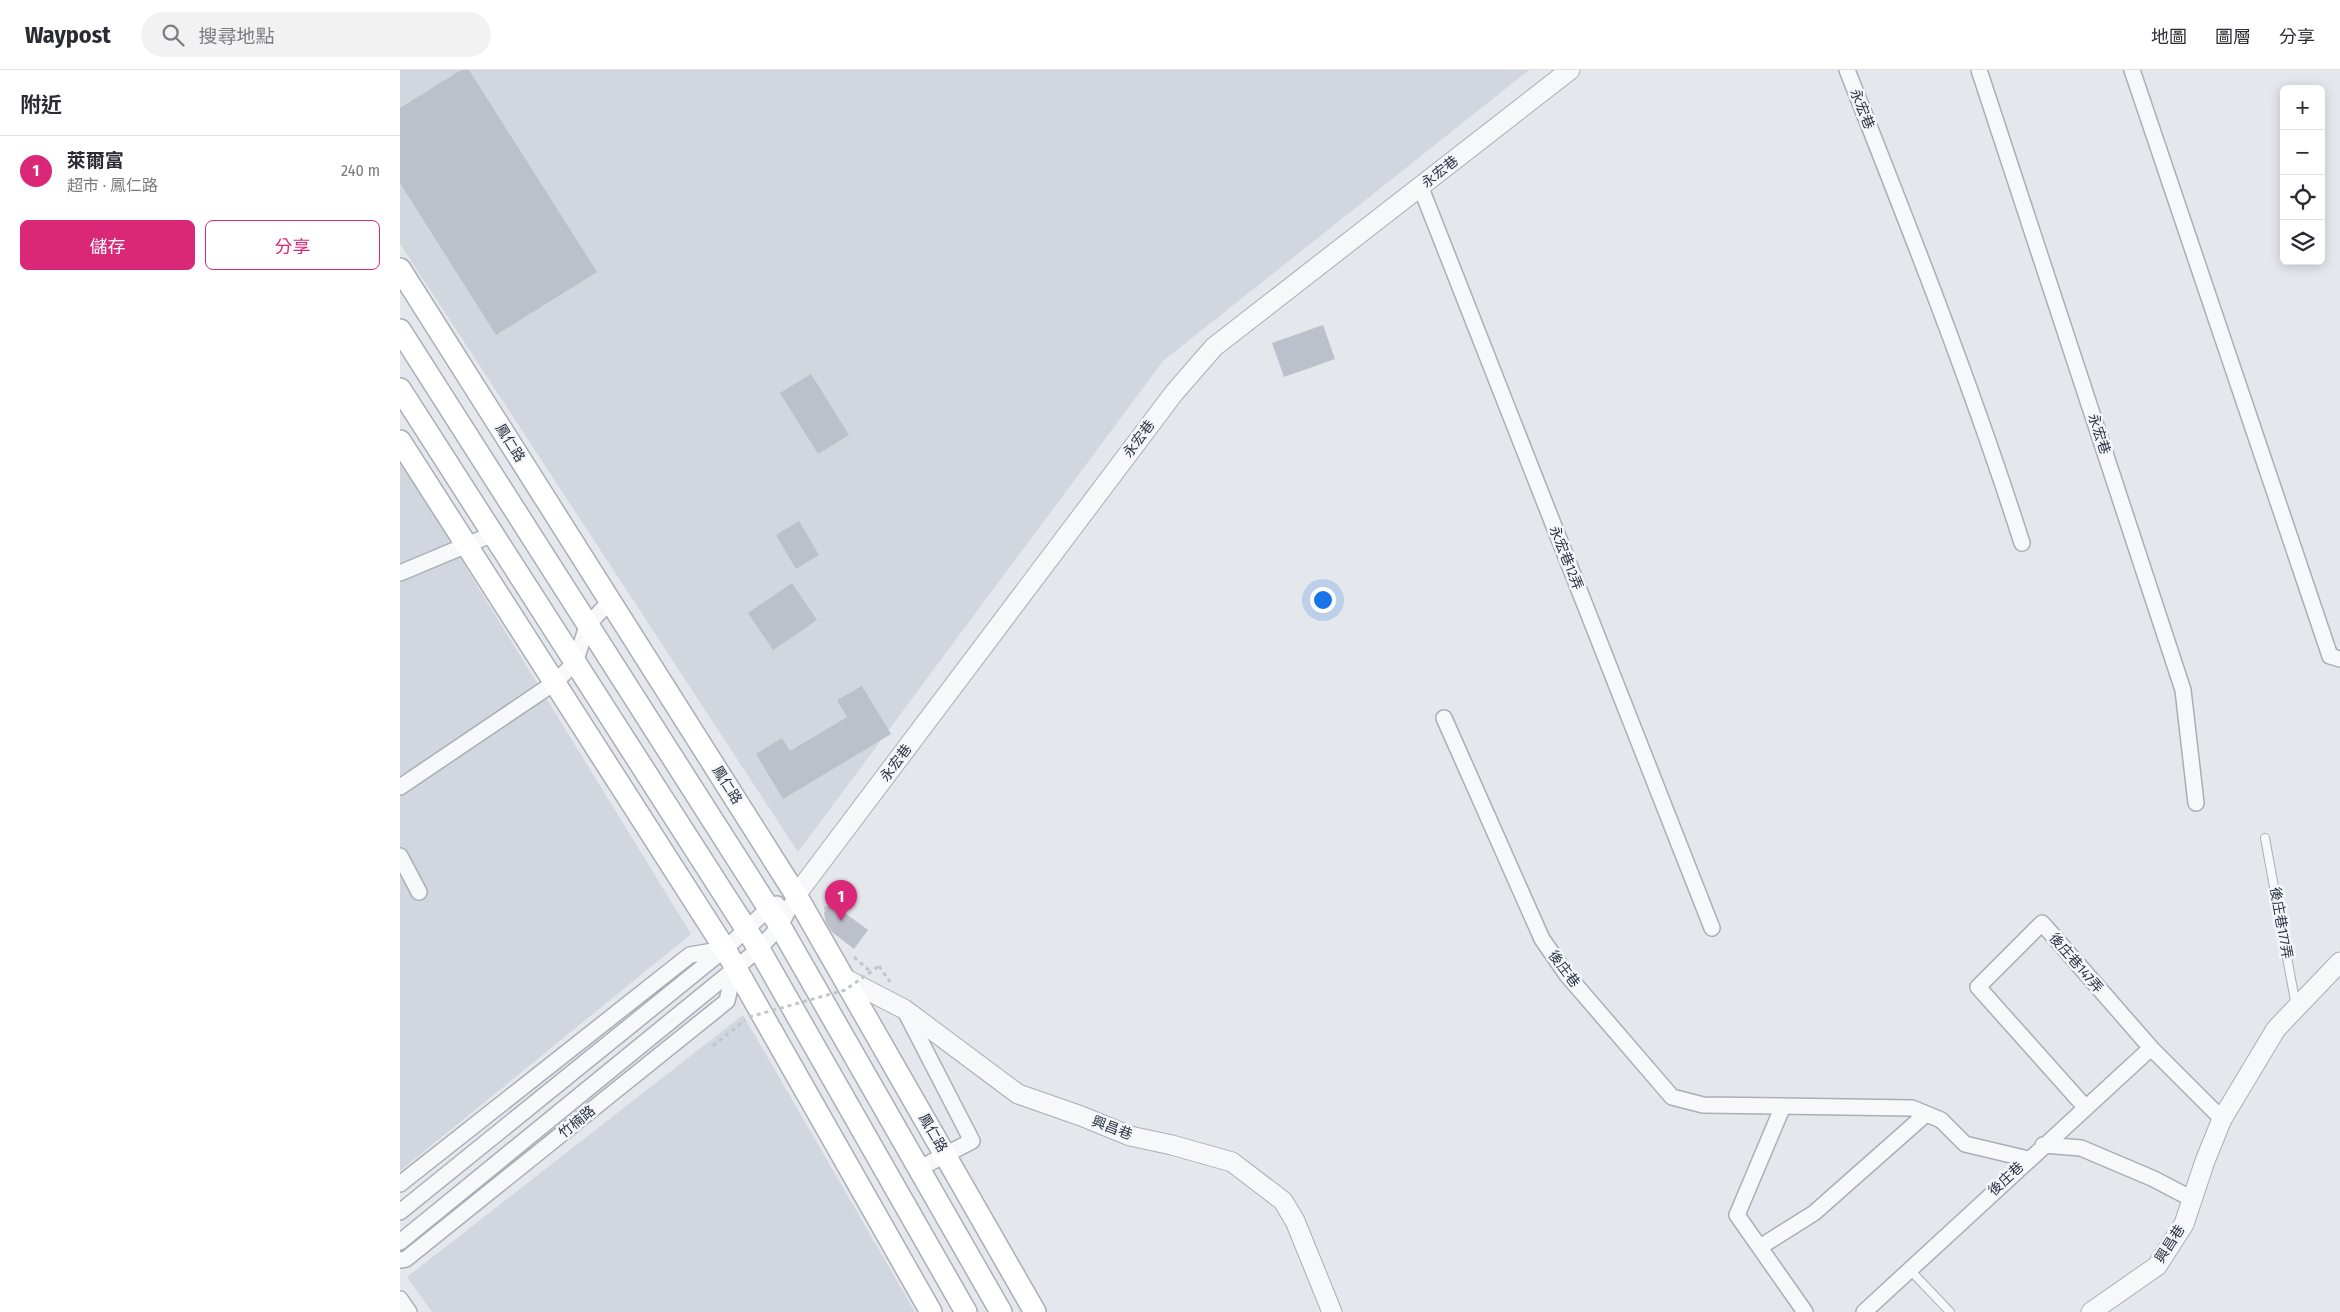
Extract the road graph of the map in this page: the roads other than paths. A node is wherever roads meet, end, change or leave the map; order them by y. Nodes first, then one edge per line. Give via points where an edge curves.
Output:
1 (1570, 70) edge
2 (1847, 70) edge
3 (1979, 70) edge
4 (2132, 70) edge
5 (1420, 188) junction
6 (403, 281) edge
7 (400, 330) edge
8 (400, 389) edge
9 (400, 441) edge
10 (493, 534) junction
11 (2022, 543) dead end
12 (465, 544) junction
13 (400, 573) edge
14 (610, 601) junction
15 (587, 626) junction
16 (2340, 659) edge
17 (575, 663) junction
18 (554, 683) junction
19 (1444, 718) dead end
20 (400, 787) edge
21 (2196, 803) dead end
22 (2265, 838) dead end
23 (400, 856) edge
24 (420, 892) dead end
25 (796, 894) junction
26 (774, 917) junction
27 (746, 928) junction
28 (1712, 928) dead end
29 (725, 949) junction
30 (759, 950) junction
31 (2340, 962) edge
32 (734, 969) junction
33 (844, 978) junction
34 (2296, 1008) junction
35 (904, 1009) junction
36 (2150, 1048) junction
37 (1783, 1106) junction
38 (2085, 1107) junction
39 (1926, 1114) junction
40 (2222, 1119) junction
41 (2043, 1145) junction
42 (946, 1155) junction
43 (2028, 1159) junction
44 (918, 1169) junction
45 (400, 1184) edge
46 (2192, 1199) junction
47 (400, 1212) edge
48 (400, 1242) edge
49 (1760, 1247) junction
50 (400, 1260) edge
51 (1910, 1270) junction
52 (400, 1300) edge
53 (409, 1312) edge
54 (931, 1312) edge
55 (966, 1312) edge
56 (1000, 1312) edge
57 (1036, 1312) edge
58 (1332, 1312) edge
59 (1805, 1312) edge
60 (1864, 1312) edge
61 (1950, 1312) edge
62 (2091, 1312) edge

1 - 5 street, 永宏巷
2 - 11 street, 永宏巷 via 1992,449
3 - 21 street, 永宏巷 via 2183,690
4 - 16 street via 2330,656
5 - 25 street, 永宏巷 via 1214,347 1174,393
5 - 28 street, 永宏巷12弄
6 - 14 main road, 鳳仁路
7 - 15 main road
8 - 10 main road
9 - 12 main road
10 - 12 street
10 - 17 main road
12 - 13 street
12 - 18 main road
14 - 15 street
14 - 25 main road, 鳳仁路
15 - 17 street
15 - 26 main road
17 - 18 street
17 - 27 main road
18 - 20 street
18 - 29 main road
19 - 37 street, 後庄巷 via 1542,939 1567,975 1672,1097 1703,1105
22 - 34 lane, 後庄巷177弄
23 - 24 street
25 - 26 street, 竹楠路
25 - 26 street, 竹楠路
25 - 33 main road, 鳳仁路
26 - 27 street, 竹楠路
26 - 30 street, 竹楠路
26 - 44 main road
27 - 29 street, 竹楠路
27 - 30 main road
29 - 32 main road
29 - 45 street via 690,955
29 - 47 street, 竹楠路
30 - 32 street, 竹楠路
30 - 55 main road
31 - 34 street
32 - 48 street, 竹楠路
32 - 50 street, 竹楠路 via 727,1001 406,1259
32 - 54 main road
33 - 35 street, 興昌巷
33 - 42 main road, 鳳仁路
34 - 40 street via 2276,1029
35 - 42 street via 972,1141
35 - 58 street, 興昌巷 via 1018,1094 1130,1136 1232,1162 1283,1201 1295,1221
36 - 38 street, 後庄巷
36 - 38 street, 後庄巷147弄 via 2042,924 1978,987
36 - 40 street, 後庄巷147弄
37 - 39 street, 後庄巷 via 1912,1108
37 - 49 street via 1737,1215
38 - 41 street, 後庄巷
39 - 43 street, 後庄巷 via 1940,1120 1965,1144
39 - 49 street via 1814,1213
40 - 46 street, 興昌巷
41 - 43 street, 後庄巷
41 - 46 street via 2081,1148
42 - 44 street
42 - 57 main road, 鳳仁路
43 - 51 street, 後庄巷
44 - 56 main road
46 - 62 street, 興昌巷 via 2184,1224 2157,1266
49 - 59 street
51 - 60 street, 後庄巷
51 - 61 lane
52 - 53 street

